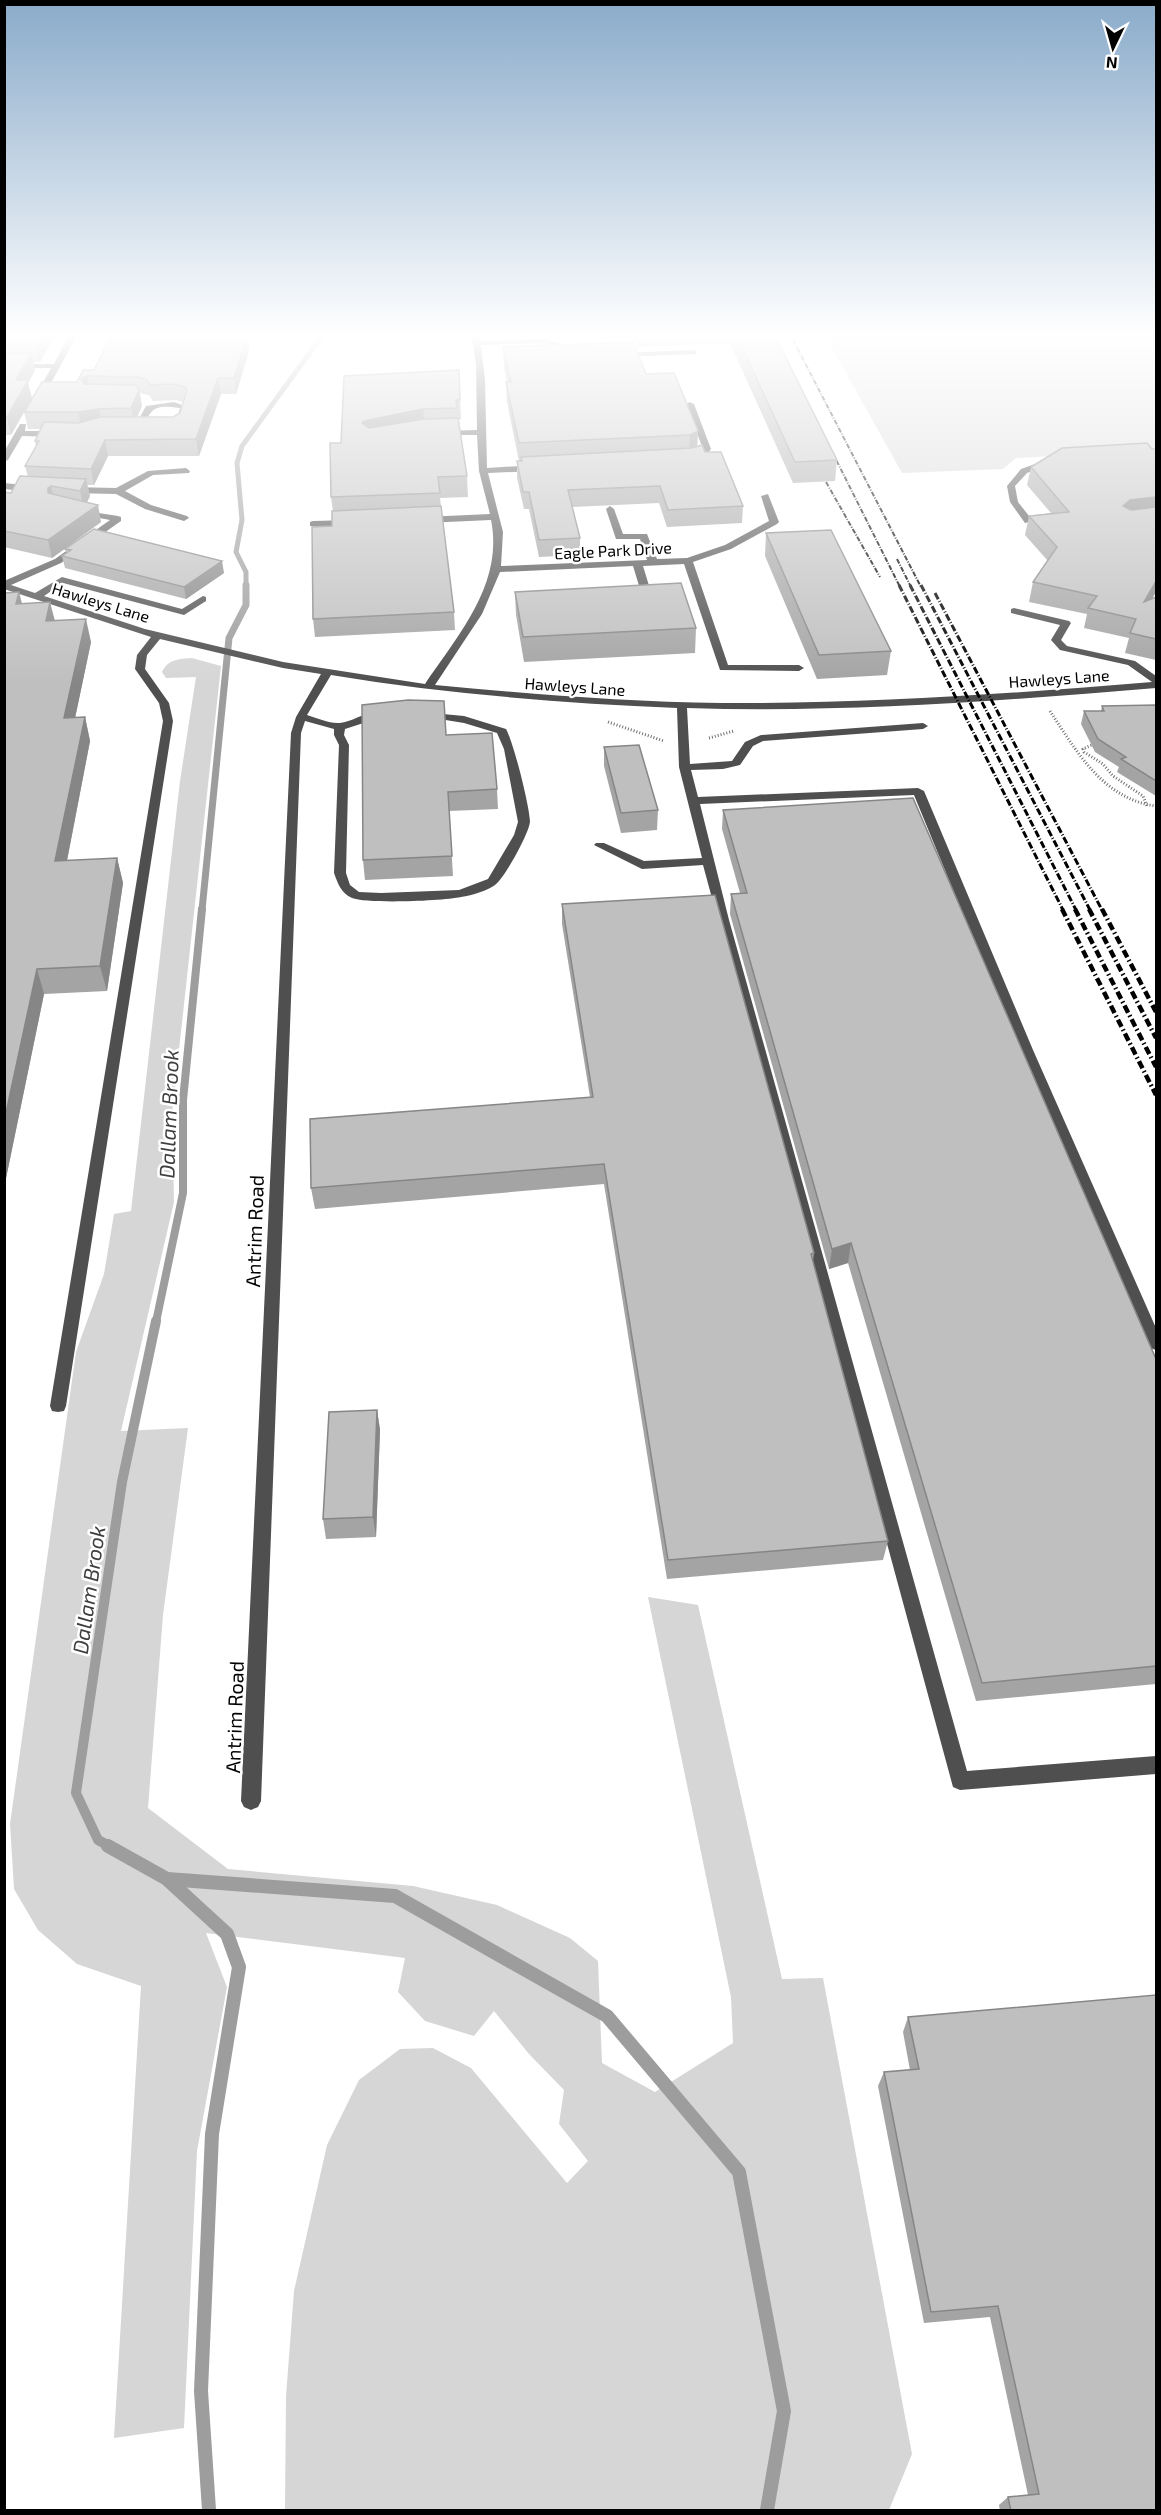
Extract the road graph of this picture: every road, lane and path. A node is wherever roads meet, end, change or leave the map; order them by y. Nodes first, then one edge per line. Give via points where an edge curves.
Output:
1 (482, 449) edge
2 (706, 449) edge
3 (1060, 460) edge
4 (680, 461) edge
5 (552, 468) edge
6 (186, 471) dead end
7 (483, 471) junction
8 (4, 486) edge
9 (44, 490) edge
10 (65, 490) edge
11 (118, 491) junction
12 (765, 496) dead end
13 (67, 509) edge
14 (610, 509) edge
15 (493, 517) junction
16 (184, 518) dead end
17 (414, 520) edge
18 (1028, 520) dead end
19 (358, 522) edge
20 (313, 524) edge
21 (688, 561) junction
22 (653, 562) junction
23 (637, 563) junction
24 (496, 569) junction
25 (6, 587) edge
26 (36, 597) junction
27 (203, 598) dead end
28 (649, 602) edge
29 (1014, 611) dead end
30 (158, 635) junction
31 (800, 668) dead end
32 (328, 671) junction
33 (1156, 680) edge
34 (1156, 686) edge
35 (428, 687) junction
36 (1039, 695) junction
37 (682, 706) junction
38 (414, 713) edge
39 (392, 715) edge
40 (301, 717) junction
41 (599, 719) dead end
42 (923, 726) dead end
43 (340, 727) junction
44 (1103, 741) edge
45 (670, 743) dead end
46 (685, 767) junction
47 (693, 801) junction
48 (1147, 806) junction
49 (1156, 806) edge
50 (600, 845) dead end
51 (709, 861) junction
52 (1156, 1344) edge
53 (58, 1406) dead end
54 (1156, 1765) edge
55 (251, 1801) dead end

1 - 7 street
2 - 4 street via 701,456
3 - 18 street via 1030,468 1011,486 1014,502
5 - 7 street
6 - 11 street via 151,473
7 - 15 street
8 - 9 street
10 - 11 street
11 - 16 street via 148,507
12 - 21 street, Eagle Park Drive via 774,522 728,547
13 - 25 street via 118,519 58,561
14 - 22 street via 619,537 644,536
15 - 17 street
15 - 24 street via 498,530
19 - 20 street
21 - 22 street, Eagle Park Drive
21 - 31 street via 724,668
22 - 23 street, Eagle Park Drive
23 - 24 street, Eagle Park Drive
23 - 28 street
24 - 35 street via 475,617
25 - 26 street, Hawleys Lane
26 - 27 street via 62,580 184,612
26 - 30 street, Hawleys Lane
29 - 33 street via 1066,623 1056,640 1064,648 1131,663
30 - 32 street, Hawleys Lane
30 - 53 street via 142,655 140,669 164,703 168,721
32 - 35 street, Hawleys Lane
32 - 40 street, Antrim Road
34 - 36 street, Hawleys Lane
35 - 37 street, Hawleys Lane via 581,702
36 - 37 street, Hawleys Lane
36 - 48 path via 1090,771 1133,803
37 - 46 street
38 - 43 street via 479,722 502,731 509,749 524,822 493,881 478,889 460,894 381,897 356,895 345,887 340,873 344,745
39 - 43 street via 369,717
40 - 43 street
40 - 55 street, Antrim Road via 296,745
41 - 45 path
42 - 46 street via 761,738 749,744 736,763
44 - 48 path via 1083,749 1084,752 1143,796
46 - 47 street
47 - 51 street
47 - 52 street via 918,791 1026,1050
48 - 49 path
50 - 51 street via 642,865
51 - 54 street via 960,1781

